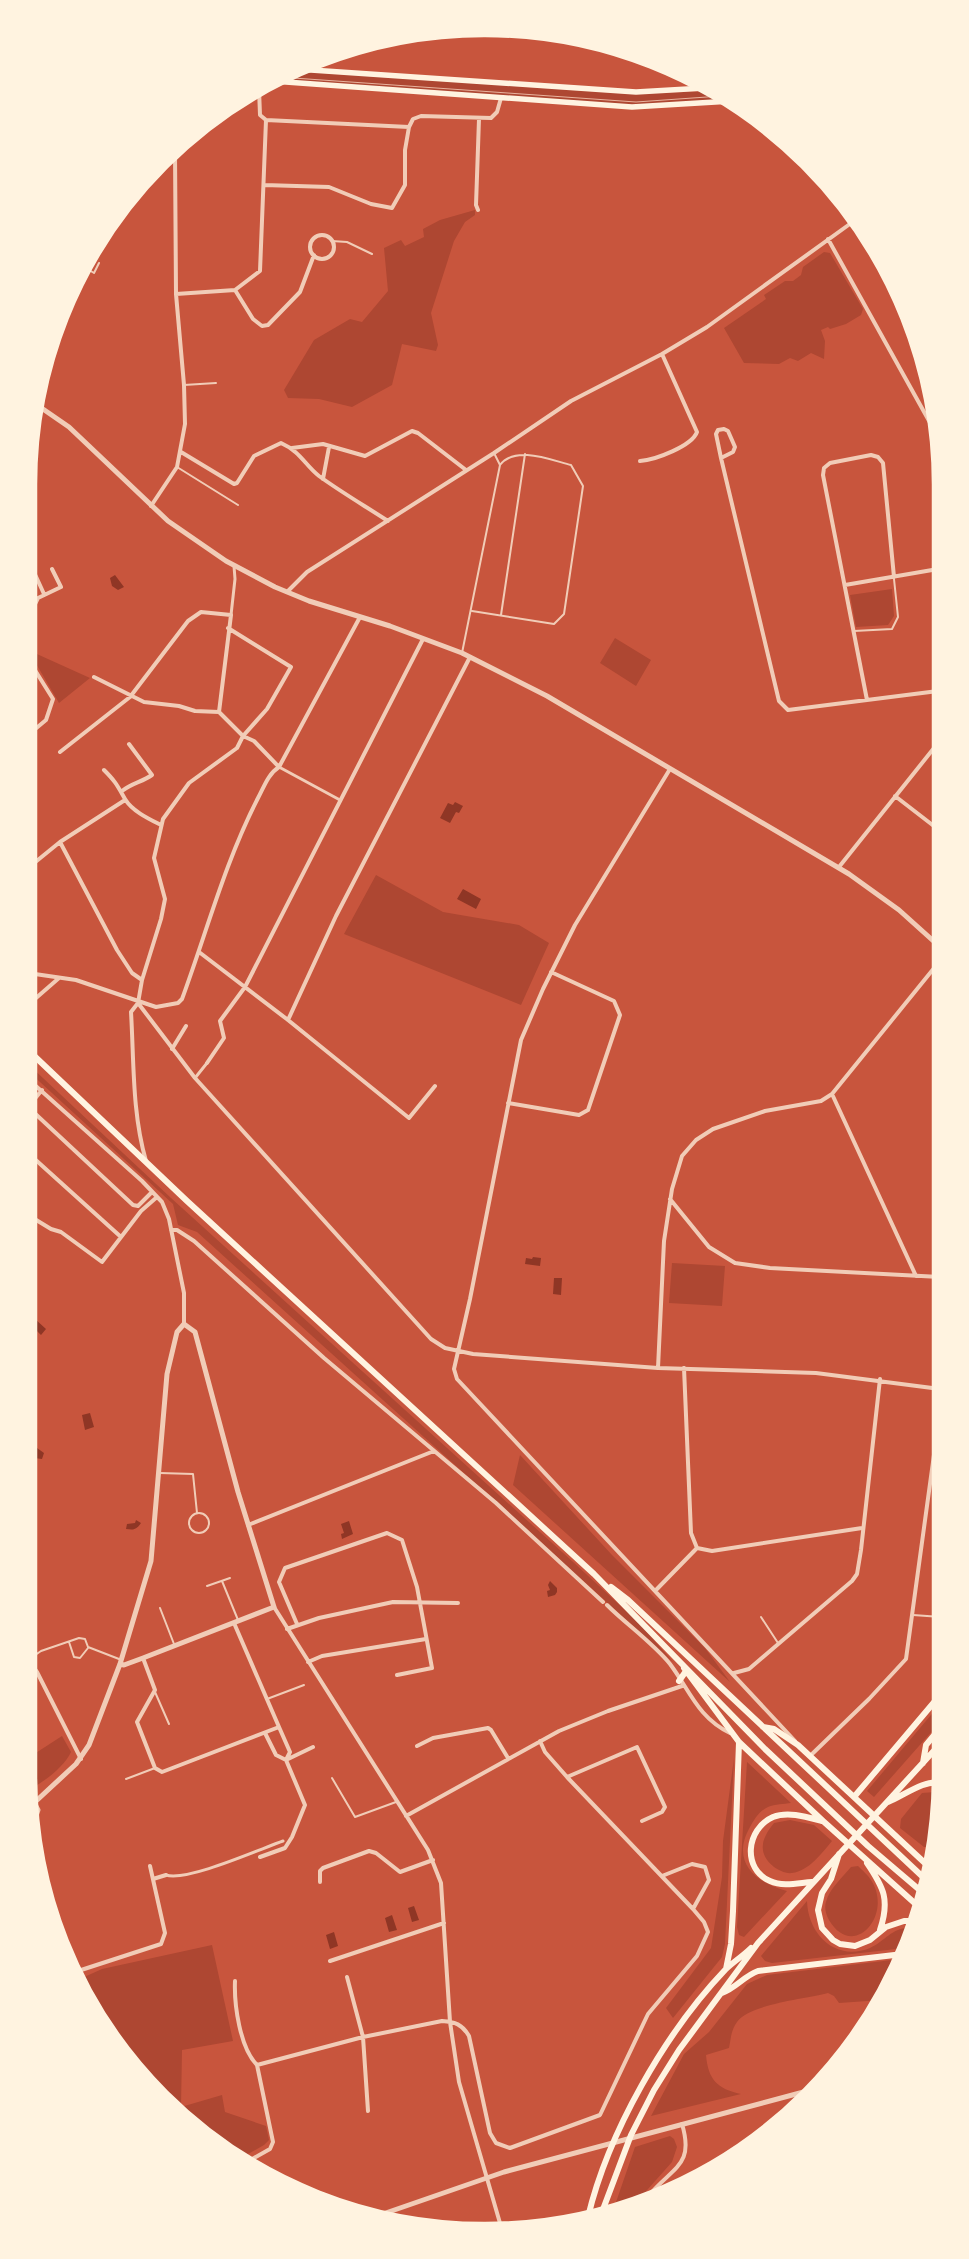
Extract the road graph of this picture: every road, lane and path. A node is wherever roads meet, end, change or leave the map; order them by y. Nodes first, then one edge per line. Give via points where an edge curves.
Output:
1 (313, 70) edge
2 (286, 82) edge
3 (695, 89) edge
4 (259, 96) edge
5 (501, 98) junction
6 (718, 102) edge
7 (479, 119) junction
8 (266, 120) junction
9 (409, 127) junction
10 (175, 161) edge
11 (264, 185) junction
12 (478, 210) dead end
13 (849, 224) edge
14 (828, 239) junction
15 (332, 241) junction
16 (372, 254) dead end
17 (314, 255) junction
18 (99, 263) dead end
19 (90, 271) edge
20 (234, 290) junction
21 (176, 294) junction
22 (662, 354) junction
23 (216, 383) dead end
24 (184, 385) junction
25 (43, 409) edge
26 (928, 418) edge
27 (329, 447) junction
28 (292, 448) junction
29 (181, 452) junction
30 (494, 453) junction
31 (524, 454) junction
32 (721, 458) junction
33 (640, 461) dead end
34 (500, 465) junction
35 (177, 467) junction
36 (466, 470) junction
37 (323, 479) junction
38 (238, 505) dead end
39 (151, 506) junction
40 (388, 521) junction
41 (234, 566) junction
42 (52, 569) dead end
43 (933, 570) edge
44 (36, 577) edge
45 (894, 577) junction
46 (845, 585) junction
47 (286, 592) junction
48 (44, 594) junction
49 (36, 602) edge
50 (472, 611) junction
51 (231, 615) junction
52 (501, 616) junction
53 (360, 617) junction
54 (228, 628) junction
55 (854, 631) junction
56 (423, 639) junction
57 (462, 653) junction
58 (470, 657) junction
59 (36, 672) edge
60 (94, 677) dead end
61 (933, 691) edge
62 (130, 697) junction
63 (867, 700) junction
64 (219, 712) junction
65 (36, 728) edge
66 (243, 736) junction
67 (129, 744) dead end
68 (933, 749) edge
69 (60, 752) dead end
70 (278, 767) junction
71 (670, 769) junction
72 (104, 770) dead end
73 (122, 791) junction
74 (895, 796) junction
75 (125, 800) junction
76 (340, 800) junction
77 (933, 825) edge
78 (161, 826) junction
79 (60, 842) junction
80 (36, 862) edge
81 (839, 867) junction
82 (933, 941) edge
83 (199, 952) junction
84 (933, 969) edge
85 (551, 972) junction
86 (36, 974) edge
87 (59, 978) junction
88 (142, 980) junction
89 (245, 987) junction
90 (36, 998) edge
91 (138, 1003) junction
92 (288, 1020) junction
93 (186, 1026) dead end
94 (172, 1049) junction
95 (36, 1058) edge
96 (207, 1063) joint
97 (195, 1078) junction
98 (36, 1085) edge
99 (435, 1086) dead end
100 (42, 1090) junction
101 (832, 1094) junction
102 (36, 1097) edge
103 (508, 1103) junction
104 (36, 1115) edge
105 (36, 1160) edge
106 (146, 1162) junction
107 (152, 1192) junction
108 (157, 1197) junction
109 (670, 1199) junction
110 (36, 1220) edge
111 (171, 1230) junction
112 (121, 1237) junction
113 (916, 1276) junction
114 (933, 1277) edge
115 (184, 1324) junction
116 (458, 1352) junction
117 (658, 1368) junction
118 (684, 1368) junction
119 (880, 1379) junction
120 (933, 1387) edge
121 (434, 1451) junction
122 (933, 1464) edge
123 (157, 1473) junction
124 (197, 1513) junction
125 (248, 1525) junction
126 (862, 1528) junction
127 (697, 1548) junction
128 (594, 1574) junction
129 (230, 1578) dead end
130 (222, 1581) junction
131 (207, 1586) dead end
132 (656, 1590) junction
133 (418, 1602) junction
134 (458, 1603) dead end
135 (274, 1607) junction
136 (160, 1608) dead end
137 (913, 1615) junction
138 (933, 1616) edge
139 (761, 1617) dead end
140 (237, 1622) junction
141 (297, 1624) junction
142 (287, 1629) junction
143 (426, 1639) junction
144 (69, 1642) junction
145 (778, 1643) junction
146 (175, 1646) junction
147 (88, 1647) junction
148 (36, 1654) edge
149 (143, 1658) junction
150 (678, 1658) junction
151 (120, 1662) junction
152 (308, 1662) junction
153 (36, 1671) edge
154 (686, 1671) junction
155 (734, 1674) junction
156 (397, 1675) dead end
157 (681, 1683) junction
158 (304, 1685) dead end
159 (154, 1690) junction
160 (267, 1699) junction
161 (933, 1703) edge
162 (169, 1724) dead end
163 (762, 1726) junction
164 (279, 1727) junction
165 (265, 1733) junction
166 (730, 1733) junction
167 (933, 1737) edge
168 (540, 1740) junction
169 (739, 1742) junction
170 (798, 1744) junction
171 (417, 1746) dead end
172 (312, 1747) dead end
173 (933, 1751) edge
174 (810, 1756) junction
175 (81, 1758) junction
176 (508, 1758) junction
177 (286, 1760) junction
178 (923, 1763) junction
179 (155, 1768) junction
180 (568, 1777) junction
181 (332, 1778) dead end
182 (126, 1779) dead end
183 (933, 1782) edge
184 (854, 1796) junction
185 (37, 1798) edge
186 (396, 1802) junction
187 (887, 1802) junction
188 (406, 1816) junction
189 (642, 1821) dead end
190 (822, 1821) junction
191 (283, 1841) dead end
192 (841, 1852) junction
193 (862, 1856) junction
194 (260, 1857) dead end
195 (433, 1860) junction
196 (924, 1863) edge
197 (150, 1866) dead end
198 (166, 1875) joint
199 (921, 1875) edge
200 (662, 1876) junction
201 (153, 1879) junction
202 (320, 1882) dead end
203 (812, 1882) junction
204 (918, 1888) edge
205 (914, 1902) edge
206 (693, 1909) junction
207 (908, 1921) edge
208 (444, 1923) junction
209 (880, 1930) junction
210 (758, 1943) junction
211 (895, 1955) edge
212 (330, 1961) dead end
213 (726, 1969) junction
214 (81, 1970) edge
215 (347, 1977) dead end
216 (234, 1981) dead end
217 (720, 1994) junction
218 (450, 2022) junction
219 (363, 2037) junction
220 (257, 2065) junction
221 (799, 2093) edge
222 (368, 2110) dead end
223 (682, 2124) junction
224 (253, 2159) edge
225 (486, 2177) junction
226 (655, 2189) edge
227 (604, 2206) edge
228 (590, 2210) edge
229 (388, 2212) edge
230 (500, 2222) edge

1 - 3 main road via 636,92
2 - 5 main road
4 - 8 street via 260,115
5 - 6 main road via 632,107
5 - 7 street via 498,112 491,118
7 - 9 street via 421,116 413,119
7 - 12 street
8 - 9 street
8 - 11 street
9 - 11 street via 405,150 406,185 392,208 370,204 329,187
10 - 21 street
11 - 20 street via 260,271
13 - 14 street
14 - 22 street via 729,313
14 - 26 street
15 - 16 lane via 347,242
15 - 17 street via 331,255 320,259
15 - 17 street via 322,235 315,238 310,248
17 - 20 street via 300,292 268,325 257,323
18 - 19 lane via 94,273
20 - 21 street
21 - 24 street
22 - 30 street via 571,401
22 - 33 street via 697,432 691,441 654,460
23 - 24 lane
24 - 29 street via 185,424
25 - 39 street via 69,427
27 - 28 street via 323,444
27 - 36 street via 364,456 412,431
27 - 37 street
28 - 29 street via 279,444 254,456 234,484
28 - 37 street
29 - 35 street
30 - 34 lane
30 - 36 street
31 - 34 lane via 504,460
31 - 52 lane
31 - 52 lane via 571,465 584,486 564,614 554,624
32 - 32 street via 716,434 724,429 735,447 733,452
32 - 63 street via 779,701 788,710
34 - 50 lane
35 - 38 lane
35 - 39 street
36 - 40 street
37 - 40 street
39 - 41 street via 184,534
40 - 47 street via 307,572
41 - 47 street
41 - 51 street
42 - 48 street via 61,587
43 - 45 street
44 - 48 street
45 - 46 street
45 - 46 street via 883,463 871,455 824,468
45 - 55 lane via 898,612 892,629
46 - 55 street
47 - 53 street
48 - 49 street
50 - 52 lane
50 - 57 lane
51 - 54 street
51 - 62 street via 201,612 193,616
53 - 56 street
53 - 70 street
54 - 64 street
54 - 66 street via 291,667 267,709
55 - 63 street
56 - 57 street
56 - 76 street
57 - 58 street
58 - 71 street via 546,696
58 - 92 street via 340,909
59 - 65 street via 53,699 46,720
60 - 62 street
61 - 63 street
62 - 64 street via 194,711
62 - 69 street
64 - 66 street
66 - 70 street via 254,741
66 - 78 street via 237,748 189,783
67 - 73 street via 152,775
68 - 74 street
70 - 76 street
70 - 83 street via 272,771 233,853
71 - 81 street
71 - 85 street via 575,925
72 - 73 street
73 - 75 street
74 - 77 street
74 - 81 street
75 - 78 street
75 - 79 street
76 - 89 street
78 - 88 street via 154,858 164,898 162,919
79 - 80 street
79 - 88 street via 117,950 132,974
81 - 82 street via 899,910
83 - 89 street
83 - 91 street via 178,1003 156,1007
84 - 101 street
85 - 103 street via 521,1040
85 - 103 street via 614,1001 620,1015 588,1110 579,1115
86 - 87 street
87 - 90 street
87 - 91 street via 92,985
88 - 91 street
89 - 92 street
89 - 96 street via 220,1022 224,1038
91 - 94 street
91 - 106 street via 131,1012 137,1116
92 - 99 street via 409,1118
93 - 94 street
94 - 97 street
95 - 106 main road
96 - 97 street
97 - 116 street via 431,1338
98 - 100 street
100 - 102 street
100 - 107 street
101 - 109 street via 821,1101 765,1112 705,1134 682,1156
101 - 113 street
103 - 116 street
104 - 107 street via 132,1205 138,1206
105 - 112 street
106 - 128 main road
107 - 108 street
108 - 111 street via 166,1211
108 - 112 street via 141,1211
109 - 113 street via 709,1247 735,1263
109 - 117 street via 664,1241
110 - 112 street via 61,1232 102,1262
111 - 115 street via 184,1293
111 - 121 street via 177,1230 194,1241
113 - 114 street
115 - 123 street via 177,1332 171,1351
115 - 125 street via 195,1332
116 - 117 street
116 - 132 street via 454,1369 457,1379
117 - 118 street
118 - 119 street
118 - 127 street via 691,1534
119 - 120 street
119 - 126 street
121 - 125 street
121 - 157 street via 496,1503 668,1661
122 - 137 street
123 - 124 lane via 193,1474
123 - 151 street via 151,1561
124 - 124 lane via 206,1516 209,1522 206,1530 200,1533 194,1532 189,1523
125 - 135 street
126 - 127 street via 712,1551
126 - 145 street via 857,1574
127 - 132 street
128 - 150 main road
128 - 163 main road via 628,1600
129 - 130 lane
130 - 131 lane
130 - 140 lane
132 - 155 street
133 - 134 street
133 - 141 street via 393,1602
133 - 141 street via 417,1587 402,1540 387,1533 285,1568 279,1582
133 - 143 street
135 - 140 street
135 - 142 street
136 - 146 lane
137 - 138 lane
137 - 174 street via 904,1664
139 - 145 lane
140 - 146 street
140 - 160 street
141 - 142 street
142 - 152 street
143 - 152 street via 322,1656
143 - 156 street via 432,1668
144 - 147 lane via 79,1638 85,1640
144 - 147 lane via 74,1657 80,1658
144 - 148 lane
145 - 155 street via 750,1669
146 - 149 street
147 - 151 lane
149 - 151 street via 124,1665
149 - 159 street
150 - 154 main road
150 - 204 main road via 765,1749
151 - 175 street via 89,1745
152 - 186 street
153 - 175 street
154 - 157 main road
154 - 166 main road
155 - 170 street
157 - 166 street via 716,1725
157 - 168 street
158 - 160 lane
159 - 162 lane
159 - 179 street via 137,1722
160 - 164 street
161 - 184 main road
163 - 170 main road via 774,1729
163 - 199 main road
164 - 165 street
164 - 177 street via 290,1752
165 - 177 street via 276,1755
165 - 179 street via 162,1772
166 - 169 main road
167 - 178 main road via 926,1745
168 - 176 street
168 - 180 street via 545,1752
169 - 190 main road
169 - 213 main road via 733,1911
170 - 174 main road
171 - 176 street via 433,1738 488,1728
172 - 177 street
173 - 178 main road
174 - 184 main road
175 - 185 street
176 - 188 street
177 - 194 street via 304,1801 304,1809 285,1848
178 - 187 main road
179 - 182 lane
180 - 189 street via 637,1747 666,1807
180 - 200 street
181 - 186 lane via 355,1817
183 - 187 main road
184 - 196 main road
186 - 188 street
187 - 192 main road
188 - 195 street
190 - 193 main road
190 - 203 main road via 797,1815 774,1817 759,1829 750,1847 754,1868 770,1881 783,1885
191 - 198 street via 207,1869 172,1877
192 - 203 main road
192 - 209 main road via 818,1902 818,1919 822,1928 840,1944 855,1946 870,1940
193 - 205 main road
193 - 209 main road via 884,1892 884,1918
195 - 202 street via 400,1872 369,1851 323,1868 320,1870
195 - 208 street via 441,1883
197 - 201 street
198 - 201 street
200 - 206 street
200 - 206 street via 692,1864 706,1867 709,1880
201 - 214 street via 165,1933 161,1944
203 - 210 main road
206 - 218 street via 704,1922 708,1937 697,1956 648,2014 604,2111 596,2118 510,2148 496,2143 490,2133 469,2036 461,2026
207 - 209 main road
208 - 212 street
208 - 218 street
210 - 213 main road
210 - 217 main road
211 - 217 main road via 758,1971
213 - 228 main road via 658,2058 626,2117 606,2162
215 - 219 street
216 - 220 street via 234,1998 246,2052
217 - 227 main road via 679,2050 643,2112 621,2158
218 - 219 street
218 - 225 street via 459,2082
219 - 220 street
219 - 222 street
220 - 224 street via 273,2142 270,2149
221 - 223 street
223 - 225 street
223 - 226 street via 686,2155
225 - 229 street
225 - 230 street

